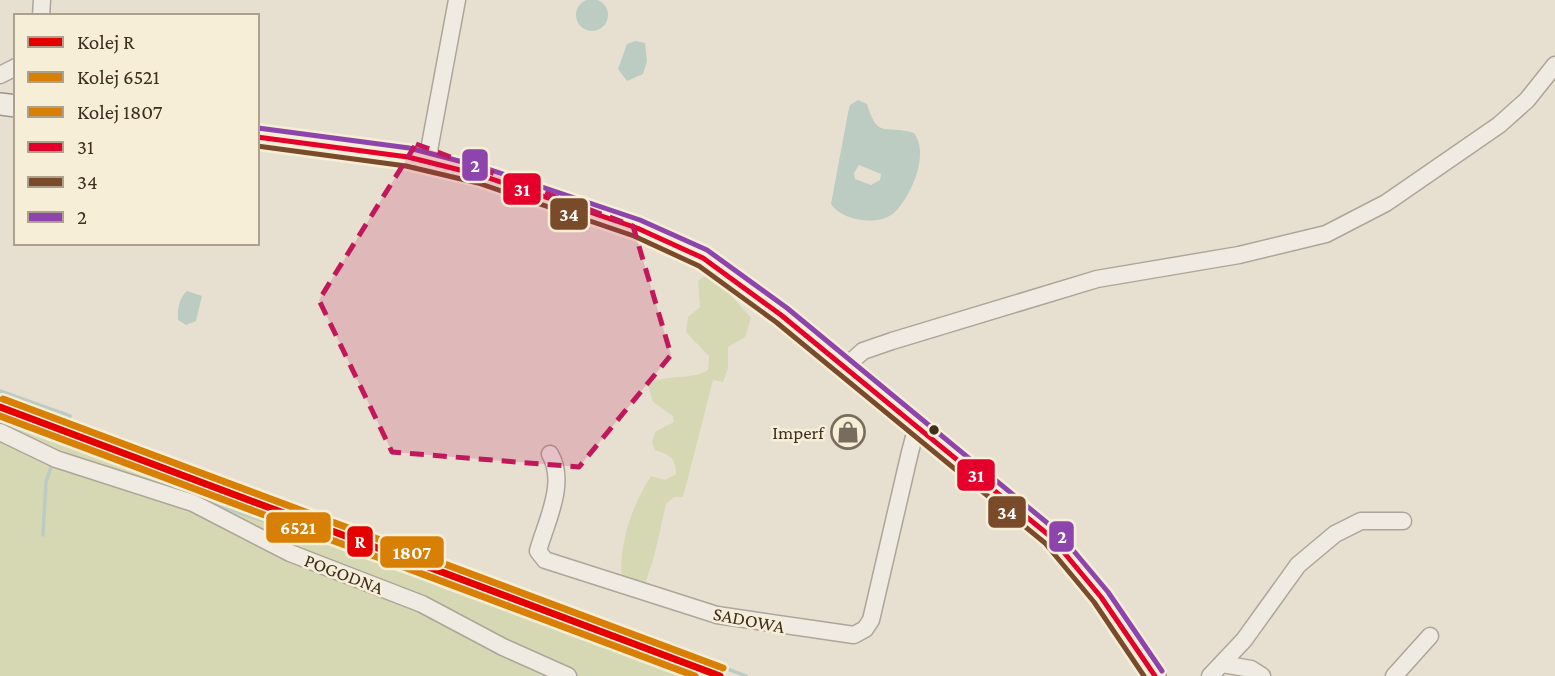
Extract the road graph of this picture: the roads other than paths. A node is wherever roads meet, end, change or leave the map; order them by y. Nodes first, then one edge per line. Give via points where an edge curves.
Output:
1 (457, 0) edge
2 (1555, 65) edge
3 (259, 137) edge
4 (427, 161) junction
5 (844, 368) junction
6 (0, 432) edge
7 (923, 432) junction
8 (550, 454) dead end
9 (1403, 522) dead end
10 (1430, 636) dead end
11 (1222, 664) junction
12 (568, 676) edge
13 (1155, 676) edge
14 (1210, 676) edge
15 (1262, 676) edge
16 (1394, 676) edge

1 - 4 street
2 - 5 street via 1499,125 1386,203 1326,234 1097,279 863,351
3 - 4 main road
4 - 5 main road via 593,212 693,254 750,290
5 - 7 main road
6 - 12 street, POGODNA via 56,459 193,503 290,553 422,604
7 - 8 street, SADOWA via 914,437 871,620 854,635 717,615 545,560 538,551 557,484 556,464
7 - 13 main road via 1064,550
9 - 11 street via 1361,521 1335,534 1298,565
10 - 16 street
11 - 14 street
11 - 15 street via 1251,669

